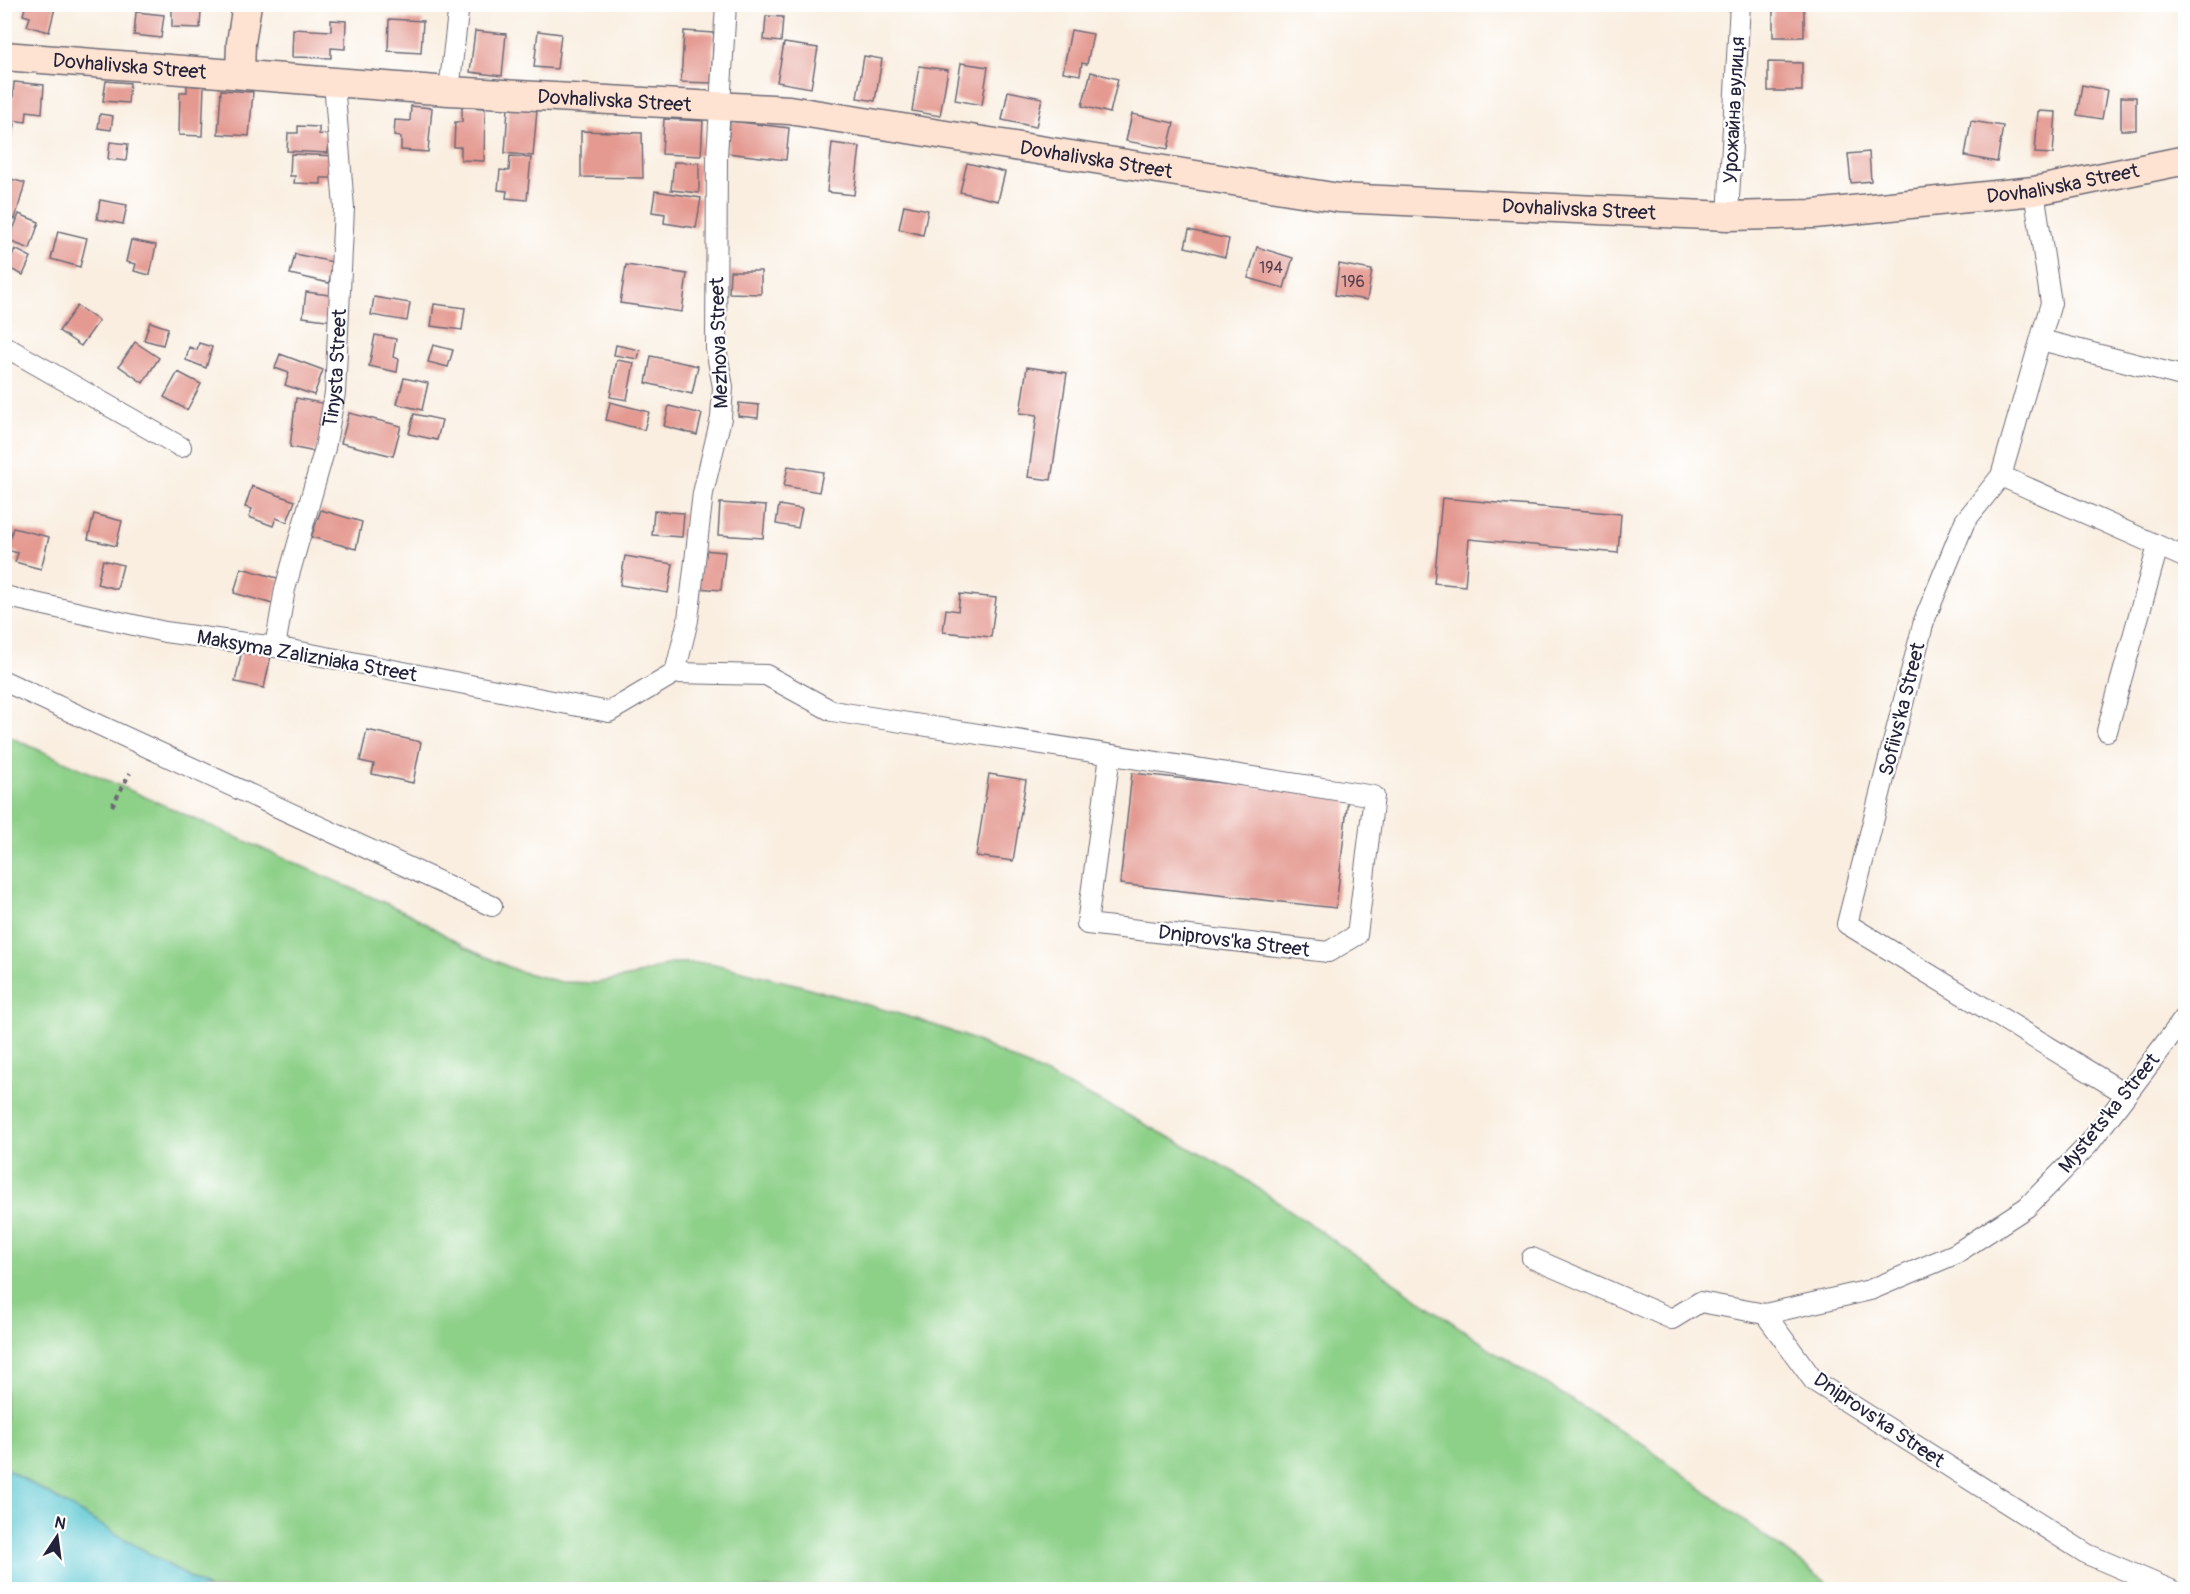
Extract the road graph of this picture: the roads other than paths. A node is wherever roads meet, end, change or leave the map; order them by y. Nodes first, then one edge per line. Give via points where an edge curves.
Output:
1 (247, 4) edge
2 (459, 4) edge
3 (726, 4) edge
4 (1740, 4) edge
5 (4, 56) edge
6 (240, 73) junction
7 (334, 82) junction
8 (449, 91) junction
9 (718, 104) junction
10 (2186, 159) edge
11 (2034, 191) junction
12 (1728, 216) junction
13 (2041, 340) junction
14 (4, 346) edge
15 (2186, 377) edge
16 (182, 447) dead end
17 (2001, 476) junction
18 (2158, 546) junction
19 (2186, 558) edge
20 (4, 596) edge
21 (275, 647) junction
22 (675, 673) junction
23 (4, 681) edge
24 (2107, 731) dead end
25 (1110, 754) junction
26 (492, 906) dead end
27 (2186, 1016) edge
28 (2126, 1094) junction
29 (1532, 1258) dead end
30 (1765, 1314) junction
31 (2171, 1590) edge

1 - 6 street
2 - 8 street
3 - 9 street, Mezhova Street
4 - 12 street, Урожайна вулиця
5 - 6 street, Dovhalivska Street
6 - 7 street, Dovhalivska Street
7 - 8 street, Dovhalivska Street
7 - 21 street, Tinysta Street via 344,208 335,393 325,448 285,589
8 - 9 street, Dovhalivska Street
9 - 12 street, Dovhalivska Street via 789,110 1339,198
9 - 22 street, Mezhova Street via 716,349 723,387 722,418 703,493 688,620
10 - 11 street, Dovhalivska Street
11 - 12 street, Dovhalivska Street via 1814,214
11 - 13 street, Sofiivs'ka Street via 2051,303
13 - 15 street
13 - 17 street, Sofiivs'ka Street
14 - 16 street
17 - 18 street
17 - 28 street, Sofiivs'ka Street via 1965,521 1924,621 1847,924
18 - 19 street
18 - 24 street
20 - 21 street, Maksyma Zalizniaka Street via 165,632
21 - 22 street, Maksyma Zalizniaka Street via 609,712
22 - 25 street, Dniprovs'ka Street via 766,675 832,711
23 - 26 street
25 - 25 street, Dniprovs'ka Street via 1374,796 1357,935 1328,951 1087,924
27 - 28 street, Mystets'ka Street
28 - 30 street, Mystets'ka Street via 2088,1145 2027,1207 1955,1254 1870,1290
29 - 30 street via 1672,1319 1700,1302
30 - 31 street, Dniprovs'ka Street via 1814,1381 2087,1554

